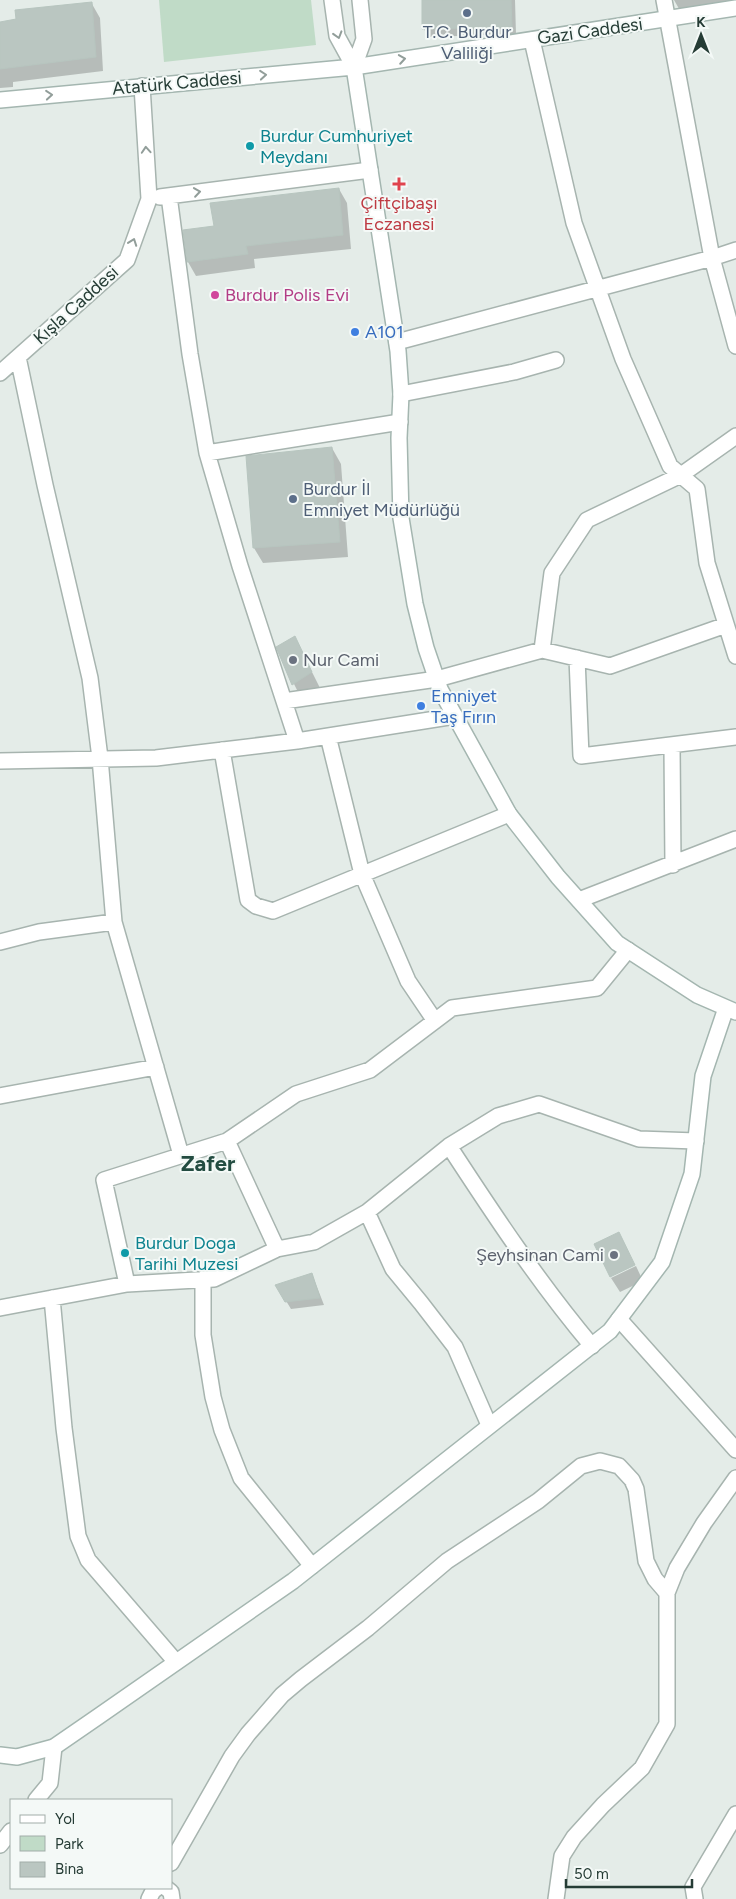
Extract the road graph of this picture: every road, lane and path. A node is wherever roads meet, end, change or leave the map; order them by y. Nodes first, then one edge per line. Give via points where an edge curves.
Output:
1 (332, 0) edge
2 (360, 0) edge
3 (664, 0) edge
4 (736, 8) edge
5 (668, 20) junction
6 (532, 40) junction
7 (354, 67) junction
8 (142, 86) junction
9 (0, 100) edge
10 (370, 170) junction
11 (169, 196) junction
12 (149, 199) junction
13 (736, 250) edge
14 (712, 258) junction
15 (597, 289) junction
16 (397, 342) junction
17 (736, 346) edge
18 (18, 357) junction
19 (556, 360) dead end
20 (0, 374) edge
21 (401, 394) junction
22 (400, 422) junction
23 (736, 436) edge
24 (207, 453) junction
25 (681, 476) junction
26 (726, 625) junction
27 (542, 650) junction
28 (736, 656) edge
29 (577, 658) junction
30 (437, 679) junction
31 (284, 701) junction
32 (455, 716) junction
33 (328, 736) junction
34 (736, 737) edge
35 (297, 741) junction
36 (672, 746) junction
37 (222, 750) junction
38 (100, 758) junction
39 (0, 761) edge
40 (509, 814) junction
41 (736, 839) edge
42 (673, 864) junction
43 (362, 874) junction
44 (579, 900) junction
45 (114, 922) junction
46 (0, 942) edge
47 (628, 950) junction
48 (731, 1010) edge
49 (434, 1021) junction
50 (156, 1066) junction
51 (0, 1096) edge
52 (227, 1141) junction
53 (696, 1141) junction
54 (449, 1146) junction
55 (182, 1155) junction
56 (367, 1212) junction
57 (277, 1249) junction
58 (203, 1279) junction
59 (128, 1284) junction
60 (52, 1298) junction
61 (0, 1308) edge
62 (619, 1319) junction
63 (592, 1346) junction
64 (489, 1425) junction
65 (736, 1450) edge
66 (736, 1478) edge
67 (312, 1566) junction
68 (667, 1593) junction
69 (176, 1662) junction
70 (54, 1747) junction
71 (0, 1755) edge
72 (37, 1799) edge
73 (736, 1814) edge
74 (10, 1832) edge
75 (0, 1845) edge
76 (172, 1861) edge
77 (556, 1899) edge
78 (696, 1899) edge

1 -> 7 street via 337,36
2 - 7 street via 364,39
3 - 5 street
4 - 5 street, Gazi Caddesi
5 - 6 street, Gazi Caddesi
5 - 14 street
7 -> 6 street, Gazi Caddesi
6 - 15 street via 574,223
8 -> 7 street, Atatürk Caddesi
7 - 10 street
9 -> 8 street, Atatürk Caddesi
12 -> 8 street
11 -> 10 street
10 - 16 street
11 - 12 street
11 - 24 street
18 -> 12 street, Kışla Caddesi via 127,260
13 - 14 street
14 - 15 street
14 - 17 street
15 - 16 street
15 - 25 street via 623,359 670,466
16 - 21 street
18 - 20 street, Kışla Caddesi
18 - 38 street via 90,678
19 - 21 street via 514,372
21 - 22 street
22 - 24 street
22 - 30 street via 401,518 415,604
23 - 25 street
24 - 31 street
25 - 26 street via 697,489 707,563
25 - 27 street via 587,520 552,573
26 - 28 street
26 - 29 street via 610,666
27 - 29 street
27 - 30 street
29 - 36 street via 581,756
30 - 31 street
30 - 32 street
31 - 35 street
32 - 33 street
32 - 40 street
33 - 35 street
33 - 43 street
34 - 36 street
35 - 37 street
36 - 42 street
37 - 38 street via 156,758
37 - 43 street via 248,900 264,910 273,911
38 - 39 street
38 - 45 street
40 - 43 street
40 - 44 street
41 - 42 street
42 - 44 street
43 - 49 street via 408,981
44 - 47 street via 617,943
45 - 46 street via 39,932
45 - 50 street
47 - 48 street via 696,996
47 - 49 street via 597,988 452,1008
48 - 53 street via 703,1076
49 - 52 street via 370,1070 296,1094
50 - 51 street
50 - 55 street
52 - 55 street
52 - 57 street
53 - 54 street via 639,1139 538,1104 498,1116
53 - 62 street via 692,1174 662,1262
54 - 56 street
54 - 63 street via 512,1243
55 - 59 street via 104,1180
56 - 57 street via 314,1242
56 - 64 street via 393,1269 455,1348
57 - 58 street via 214,1279
58 - 59 street
58 - 67 street via 203,1334 222,1430 241,1478
59 - 60 street
60 - 61 street
60 - 69 street via 78,1536 88,1560
62 - 63 street
62 - 65 street
63 - 64 street
64 - 67 street
66 - 68 street via 677,1568
67 - 69 street
68 - 76 street via 646,1561 636,1488 632,1480 619,1466 610,1462 581,1466 538,1501 448,1561 282,1695 232,1756
68 - 77 street via 667,1724 642,1768 574,1837 562,1856
69 - 70 street
70 - 71 street via 17,1757
70 - 72 street via 50,1783
73 - 78 street via 693,1887
74 - 75 street

